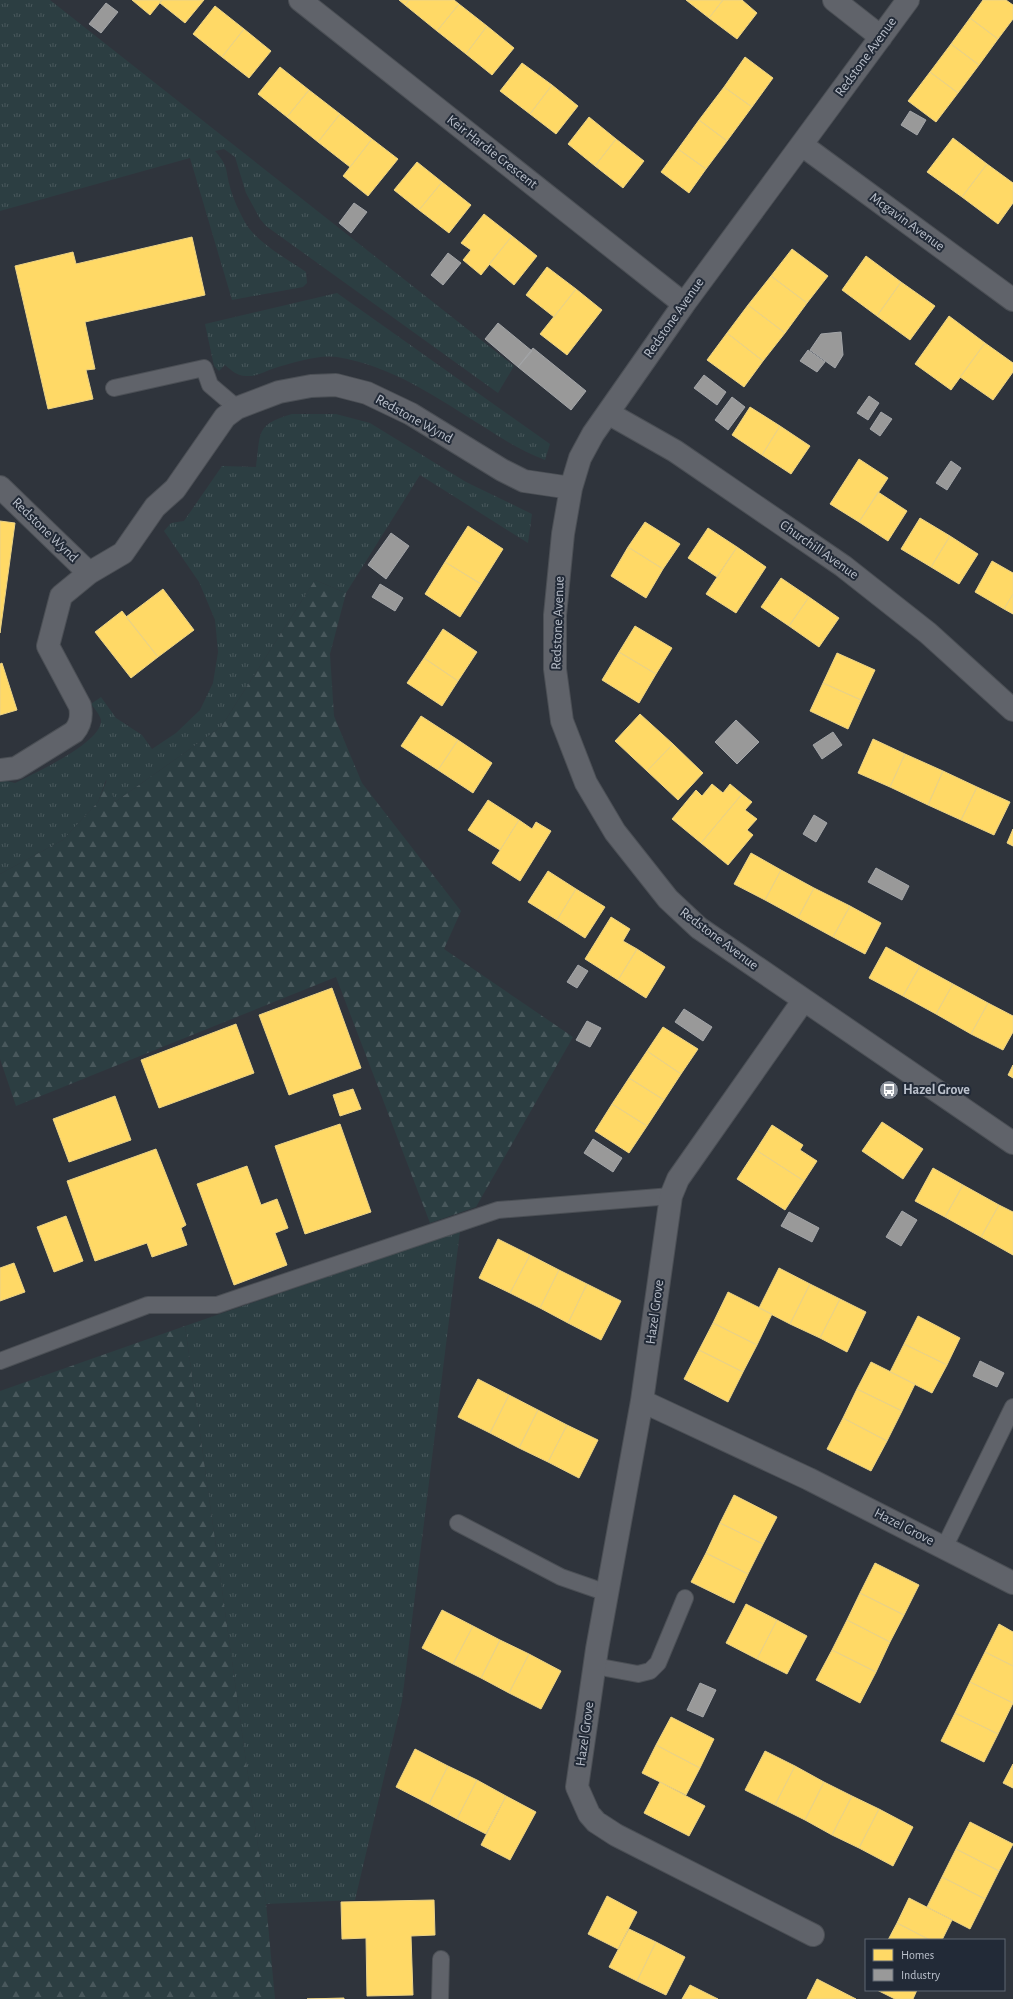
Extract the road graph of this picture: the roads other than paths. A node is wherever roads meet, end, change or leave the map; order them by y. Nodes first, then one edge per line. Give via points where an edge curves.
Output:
1 (300, 0) edge
2 (834, 0) edge
3 (908, 0) edge
4 (881, 37) junction
5 (802, 145) junction
6 (1013, 300) edge
7 (684, 304) junction
8 (114, 388) dead end
9 (237, 408) junction
10 (608, 413) junction
11 (0, 487) edge
12 (571, 488) junction
13 (89, 573) junction
14 (1013, 710) edge
15 (0, 770) edge
16 (803, 1001) junction
17 (1013, 1144) edge
18 (671, 1196) junction
19 (0, 1361) edge
20 (642, 1400) junction
21 (1013, 1407) edge
22 (458, 1523) dead end
23 (944, 1548) junction
24 (1013, 1583) edge
25 (607, 1593) junction
26 (685, 1598) dead end
27 (595, 1666) junction
28 (813, 1934) dead end
29 (441, 1959) dead end
30 (440, 1999) edge

1 - 7 street, Keir Hardie Crescent
2 - 4 street
3 - 4 street, Redstone Avenue
4 - 5 street, Redstone Avenue
5 - 6 street, Mcgavin Avenue
5 - 7 street, Redstone Avenue
7 - 10 street, Redstone Avenue
8 - 9 lane via 204,368 210,385
9 - 12 street, Redstone Wynd via 279,392 311,386 336,385 367,393 411,414 524,481
9 - 13 street, Redstone Wynd via 225,417 175,488 155,507 123,553
10 - 12 street, Redstone Avenue via 580,458
10 - 14 street, Churchill Avenue via 675,451 843,566 928,633
11 - 13 street, Redstone Wynd
12 - 16 street, Redstone Avenue via 562,541 554,669 562,720 586,783 615,832 668,899 699,928
13 - 15 street, Redstone Wynd via 61,596 48,646 80,706 82,716 78,728 16,768
16 - 17 street, Redstone Avenue
16 - 18 street, Hazel Grove via 678,1180
18 - 19 lane via 498,1210 217,1305 148,1305
18 - 20 street, Hazel Grove
20 - 23 street, Hazel Grove via 809,1479
20 - 25 street, Hazel Grove
21 - 23 lane
22 - 25 lane via 561,1577
23 - 24 street, Hazel Grove
25 - 27 street, Hazel Grove
26 - 27 lane via 658,1663 650,1671 638,1674
27 - 28 street, Hazel Grove via 577,1787 589,1814 596,1822 616,1835
29 - 30 lane

